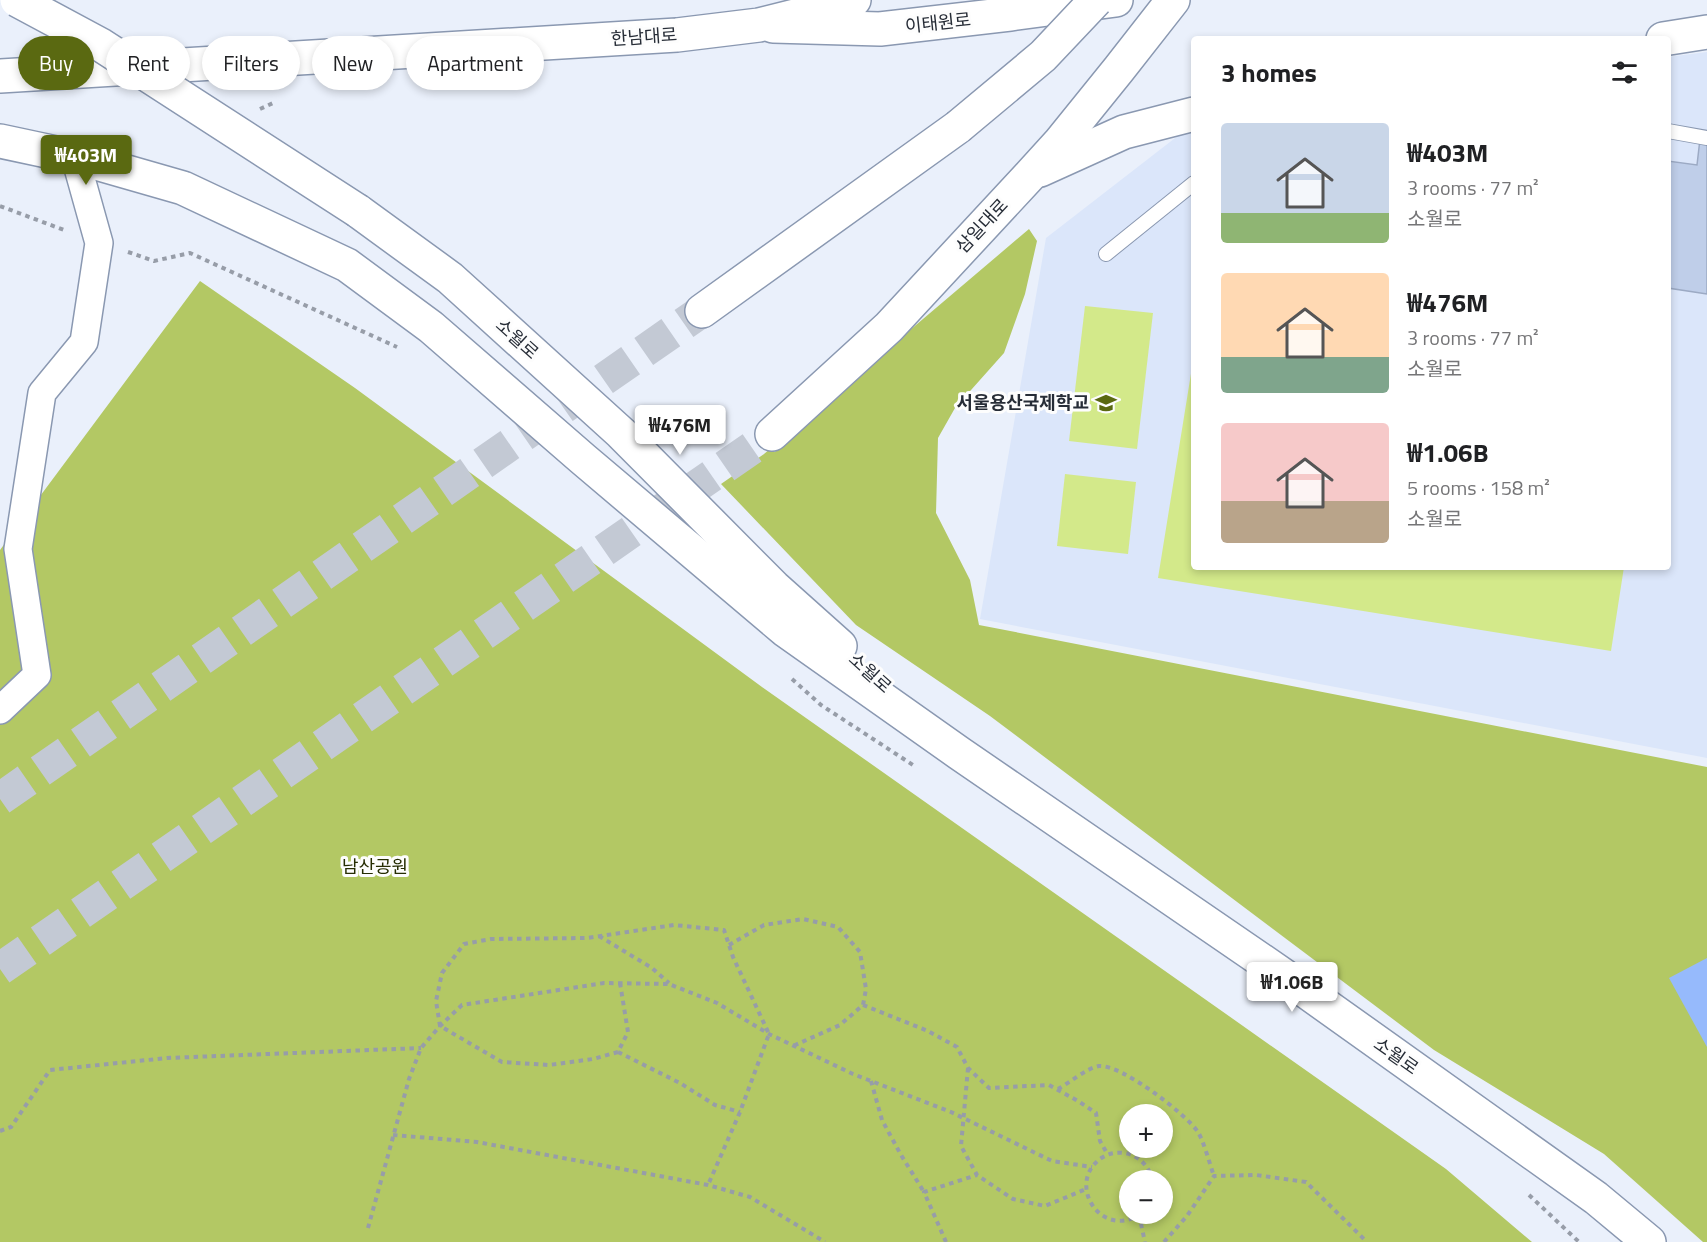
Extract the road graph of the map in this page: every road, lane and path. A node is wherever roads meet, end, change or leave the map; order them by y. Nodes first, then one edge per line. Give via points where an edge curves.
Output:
1 (17, 0) edge
2 (854, 0) edge
3 (1096, 0) edge
4 (1116, 0) edge
5 (1173, 0) edge
6 (759, 25) junction
7 (1707, 32) edge
8 (1671, 38) edge
9 (0, 76) edge
10 (1191, 115) edge
11 (1671, 132) edge
12 (1707, 138) edge
13 (0, 141) edge
14 (75, 157) junction
15 (1031, 174) junction
16 (1191, 185) edge
17 (1106, 254) dead end
18 (702, 311) tunnel mouth
19 (772, 434) tunnel mouth
20 (0, 710) edge
21 (960, 753) junction
22 (599, 936) junction
23 (729, 945) junction
24 (620, 983) junction
25 (669, 984) junction
26 (863, 1005) junction
27 (440, 1026) junction
28 (769, 1034) junction
29 (794, 1046) junction
30 (421, 1048) junction
31 (618, 1052) junction
32 (968, 1068) junction
33 (871, 1081) junction
34 (1058, 1089) junction
35 (740, 1112) junction
36 (964, 1118) junction
37 (0, 1131) edge
38 (393, 1134) junction
39 (1108, 1155) junction
40 (1092, 1167) junction
41 (1149, 1170) edge
42 (977, 1175) junction
43 (1214, 1176) junction
44 (708, 1185) junction
45 (1086, 1190) junction
46 (924, 1192) junction
47 (1119, 1221) edge
48 (1142, 1224) edge
49 (368, 1228) dead end
50 (825, 1242) edge
51 (946, 1242) edge
52 (1145, 1242) edge
53 (1164, 1242) edge
54 (1367, 1242) edge
55 (1649, 1242) edge

1 - 21 main road, 소월로, bridge via 101,45 358,211 450,278 621,433 774,587
2 - 6 main road, 한남대로
3 - 18 main road, bridge via 1043,56 958,127
4 - 6 main road, 이태원로 via 880,29
5 - 15 main road, 삼일대로
6 - 9 main road, 한남대로 via 677,35
7 - 8 main road
10 - 15 main road via 1124,132
11 - 12 lane
13 - 14 main road, 소월로
14 - 20 street via 99,243 84,342 42,393 18,549 38,675
14 - 21 main road, 소월로 via 183,188 347,265 431,327 784,630
15 - 19 main road, 삼일대로 via 889,327
16 - 17 lane
21 - 55 main road, 소월로 via 1312,996 1596,1198
22 - 23 path via 674,925 724,930
22 - 25 path via 652,968
22 - 27 path via 491,939 464,944 442,973 436,1001
23 - 26 path via 764,925 803,919 838,927 860,952 866,989
23 - 28 path
24 - 25 path
24 - 27 path via 462,1005
24 - 31 path via 628,1032
25 - 28 path via 717,1003
26 - 29 path via 840,1025
26 - 32 path via 957,1047
27 - 30 path
27 - 31 path via 502,1062 549,1065
28 - 29 path
28 - 35 path
29 - 33 path
30 - 37 path via 167,1058 50,1070 11,1127
30 - 38 path
31 - 35 path via 715,1105
32 - 34 path via 989,1088 1049,1085
32 - 36 path
33 - 36 path
33 - 46 path via 882,1120
34 - 39 path via 1096,1113 1100,1141
34 - 43 path via 1101,1066 1134,1079 1173,1107 1198,1133
35 - 44 path
36 - 40 path via 1052,1161
36 - 42 path via 961,1146
38 - 44 path via 477,1142
38 - 49 path
39 - 40 path
39 - 41 path via 1132,1155
40 - 45 path
42 - 45 path via 1012,1199 1045,1206
42 - 46 path
43 - 53 path
43 - 54 path via 1256,1175 1306,1182
44 - 50 path via 750,1197
45 - 47 path via 1095,1210 1105,1218
46 - 51 path
48 - 52 path

